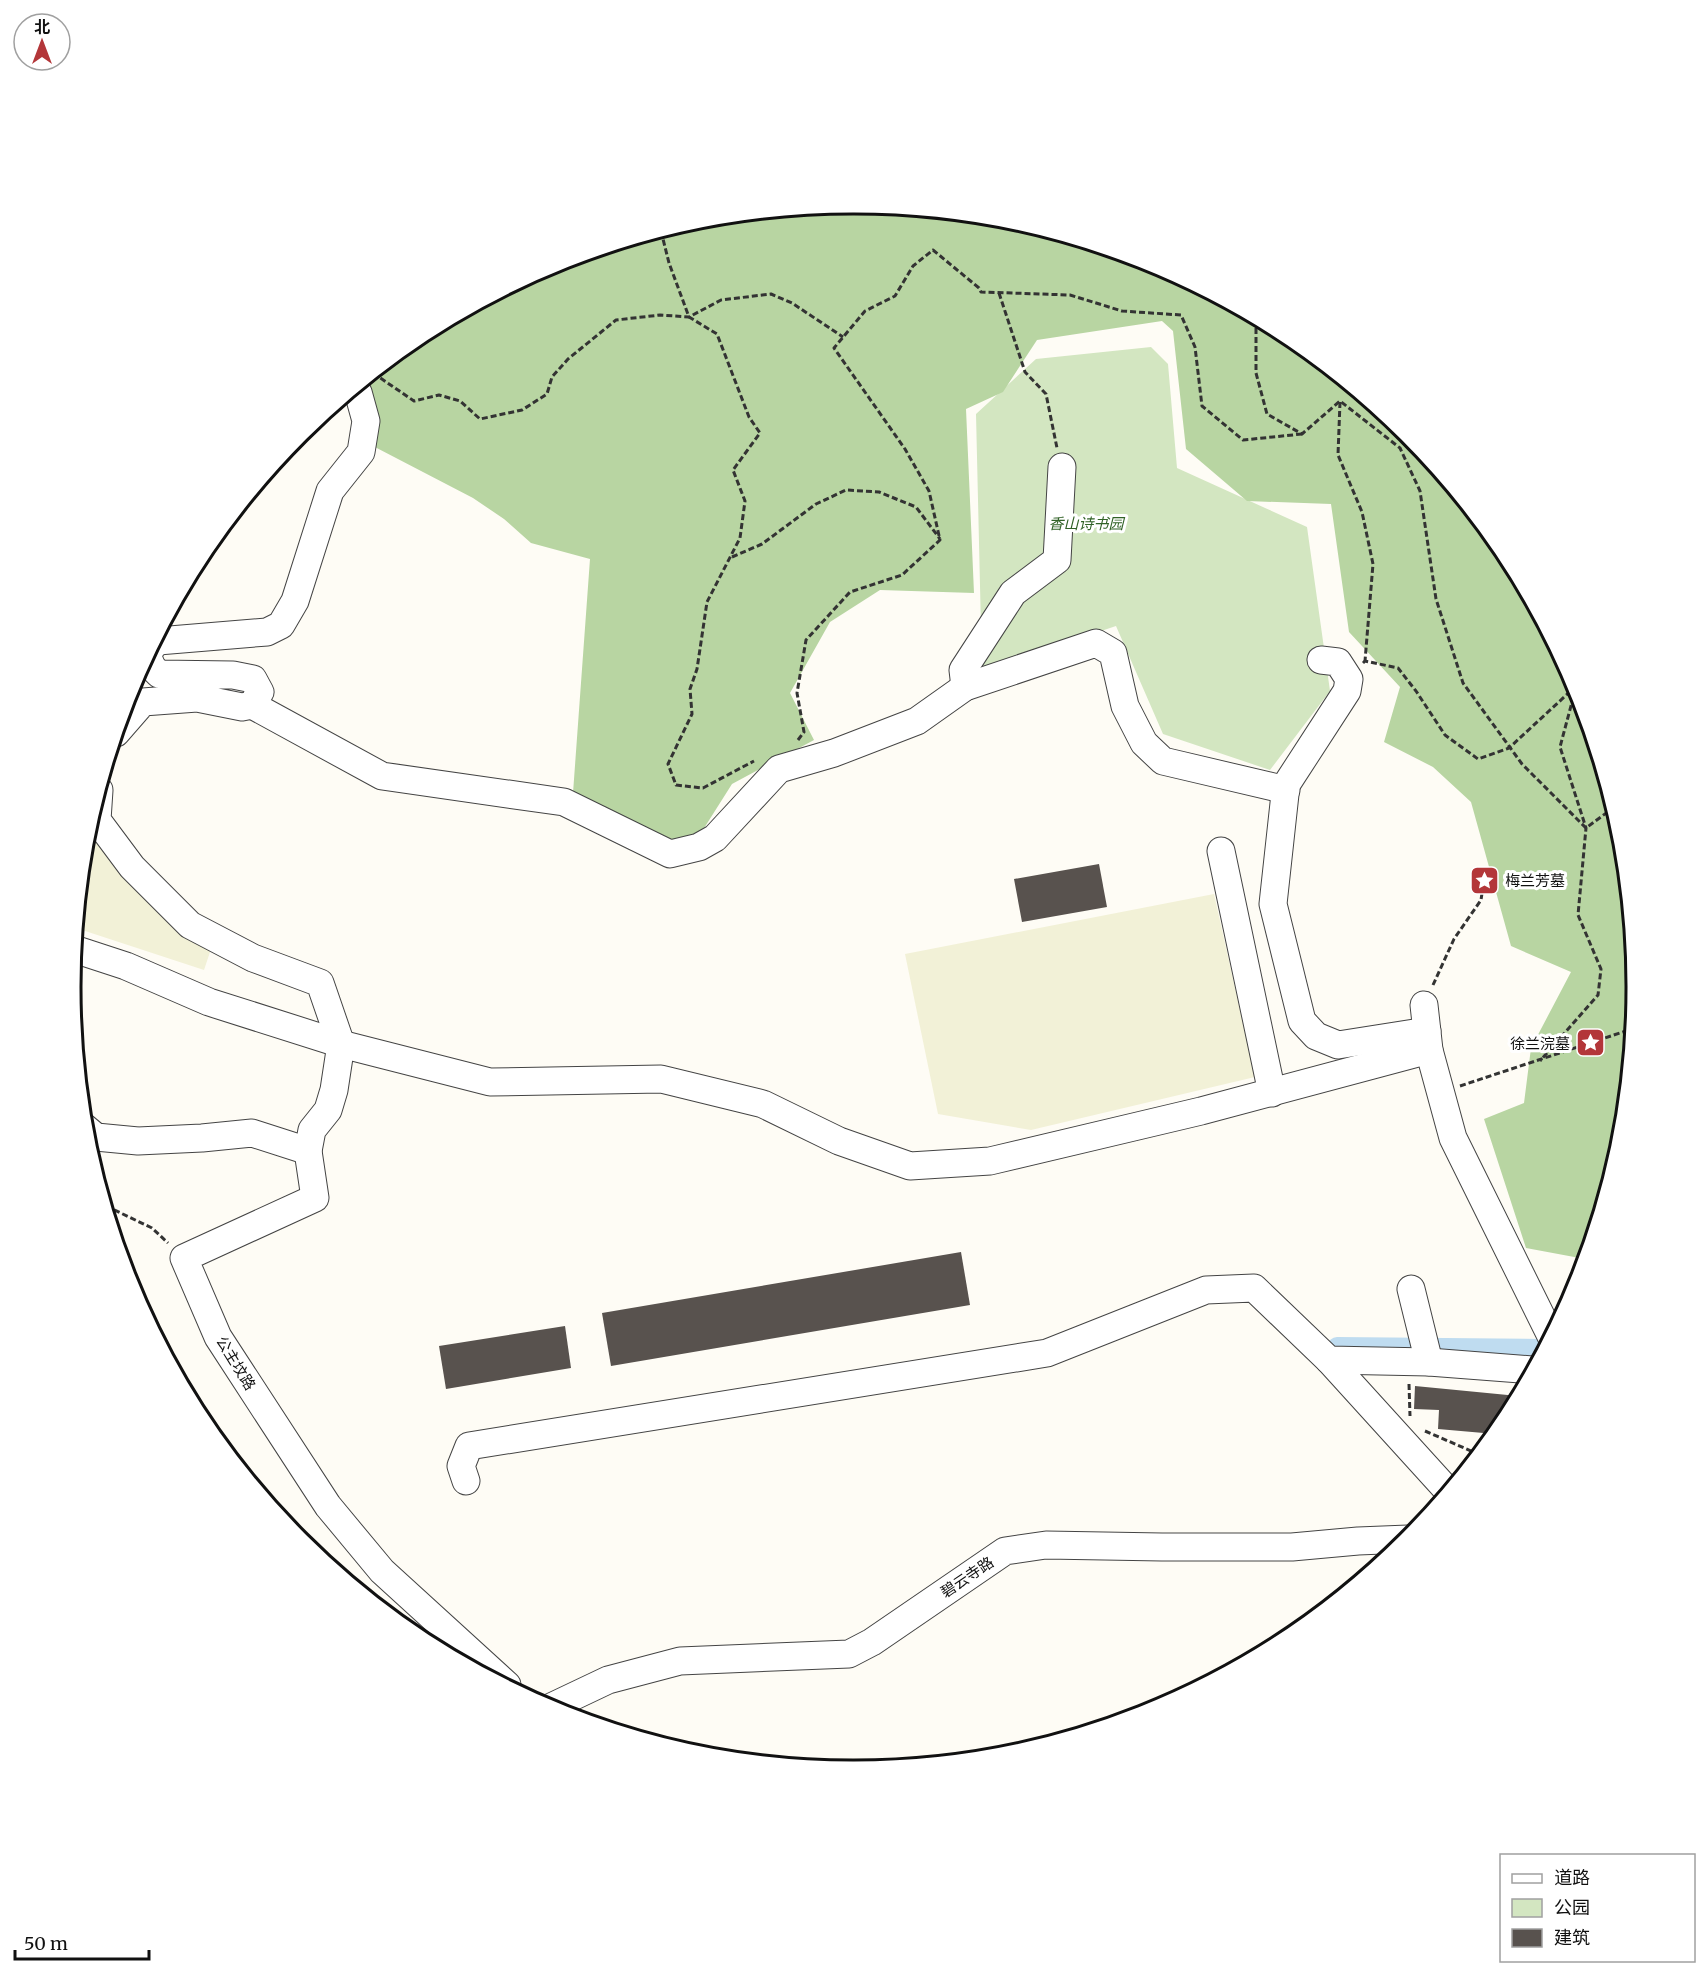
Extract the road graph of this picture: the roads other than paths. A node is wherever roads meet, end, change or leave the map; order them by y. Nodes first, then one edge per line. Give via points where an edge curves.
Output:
1 (359, 394) edge
2 (1062, 467) road end
3 (163, 641) edge
4 (1321, 660) dead end
5 (152, 666) edge
6 (965, 687) junction
7 (252, 705) junction
8 (130, 716) edge
9 (1286, 790) junction
10 (99, 823) edge
11 (1221, 851) dead end
12 (82, 952) edge
13 (1427, 1029) junction
14 (340, 1044) junction
15 (1272, 1093) junction
16 (96, 1137) edge
17 (308, 1151) junction
18 (1411, 1289) dead end
19 (1547, 1328) edge
20 (1426, 1351) junction
21 (1329, 1360) junction
22 (1525, 1369) edge
23 (466, 1481) dead end
24 (1443, 1485) edge
25 (1393, 1539) edge
26 (487, 1667) edge
27 (561, 1702) edge

1 - 3 street via 366,421 361,452 330,491 295,601 281,625 267,632
2 - 6 street via 1057,560 1012,593 963,670
4 - 9 street via 1357,670
5 - 7 street via 159,674 253,679 260,692
6 - 7 street via 917,721 779,769 715,838 699,847 670,854 564,802 382,776
6 - 9 street via 1096,643 1113,653 1125,706 1144,743 1163,761
7 - 8 street via 242,707 197,698 143,702
9 - 13 street via 1273,904 1302,1021 1316,1036 1338,1045
10 - 14 street via 132,867 190,925 253,958 320,983
11 - 15 street
12 - 14 street via 209,1002
13 - 15 street
13 - 19 street via 1453,1138
14 - 15 street via 490,1082 661,1079 763,1104 839,1141 910,1166 990,1161
14 - 17 street via 334,1090 328,1110 312,1130
16 - 17 street via 138,1141 252,1133
17 - 26 street, 公主坟路 via 315,1198 184,1258 218,1337 328,1506 382,1571
18 - 20 street
20 - 21 street
20 - 22 street
21 - 23 street via 1251,1278 1206,1290 1047,1353 469,1446 461,1466
21 - 24 street
25 - 27 street, 碧云寺路 via 1292,1547 1046,1545 1005,1551 849,1654 680,1661 608,1680

